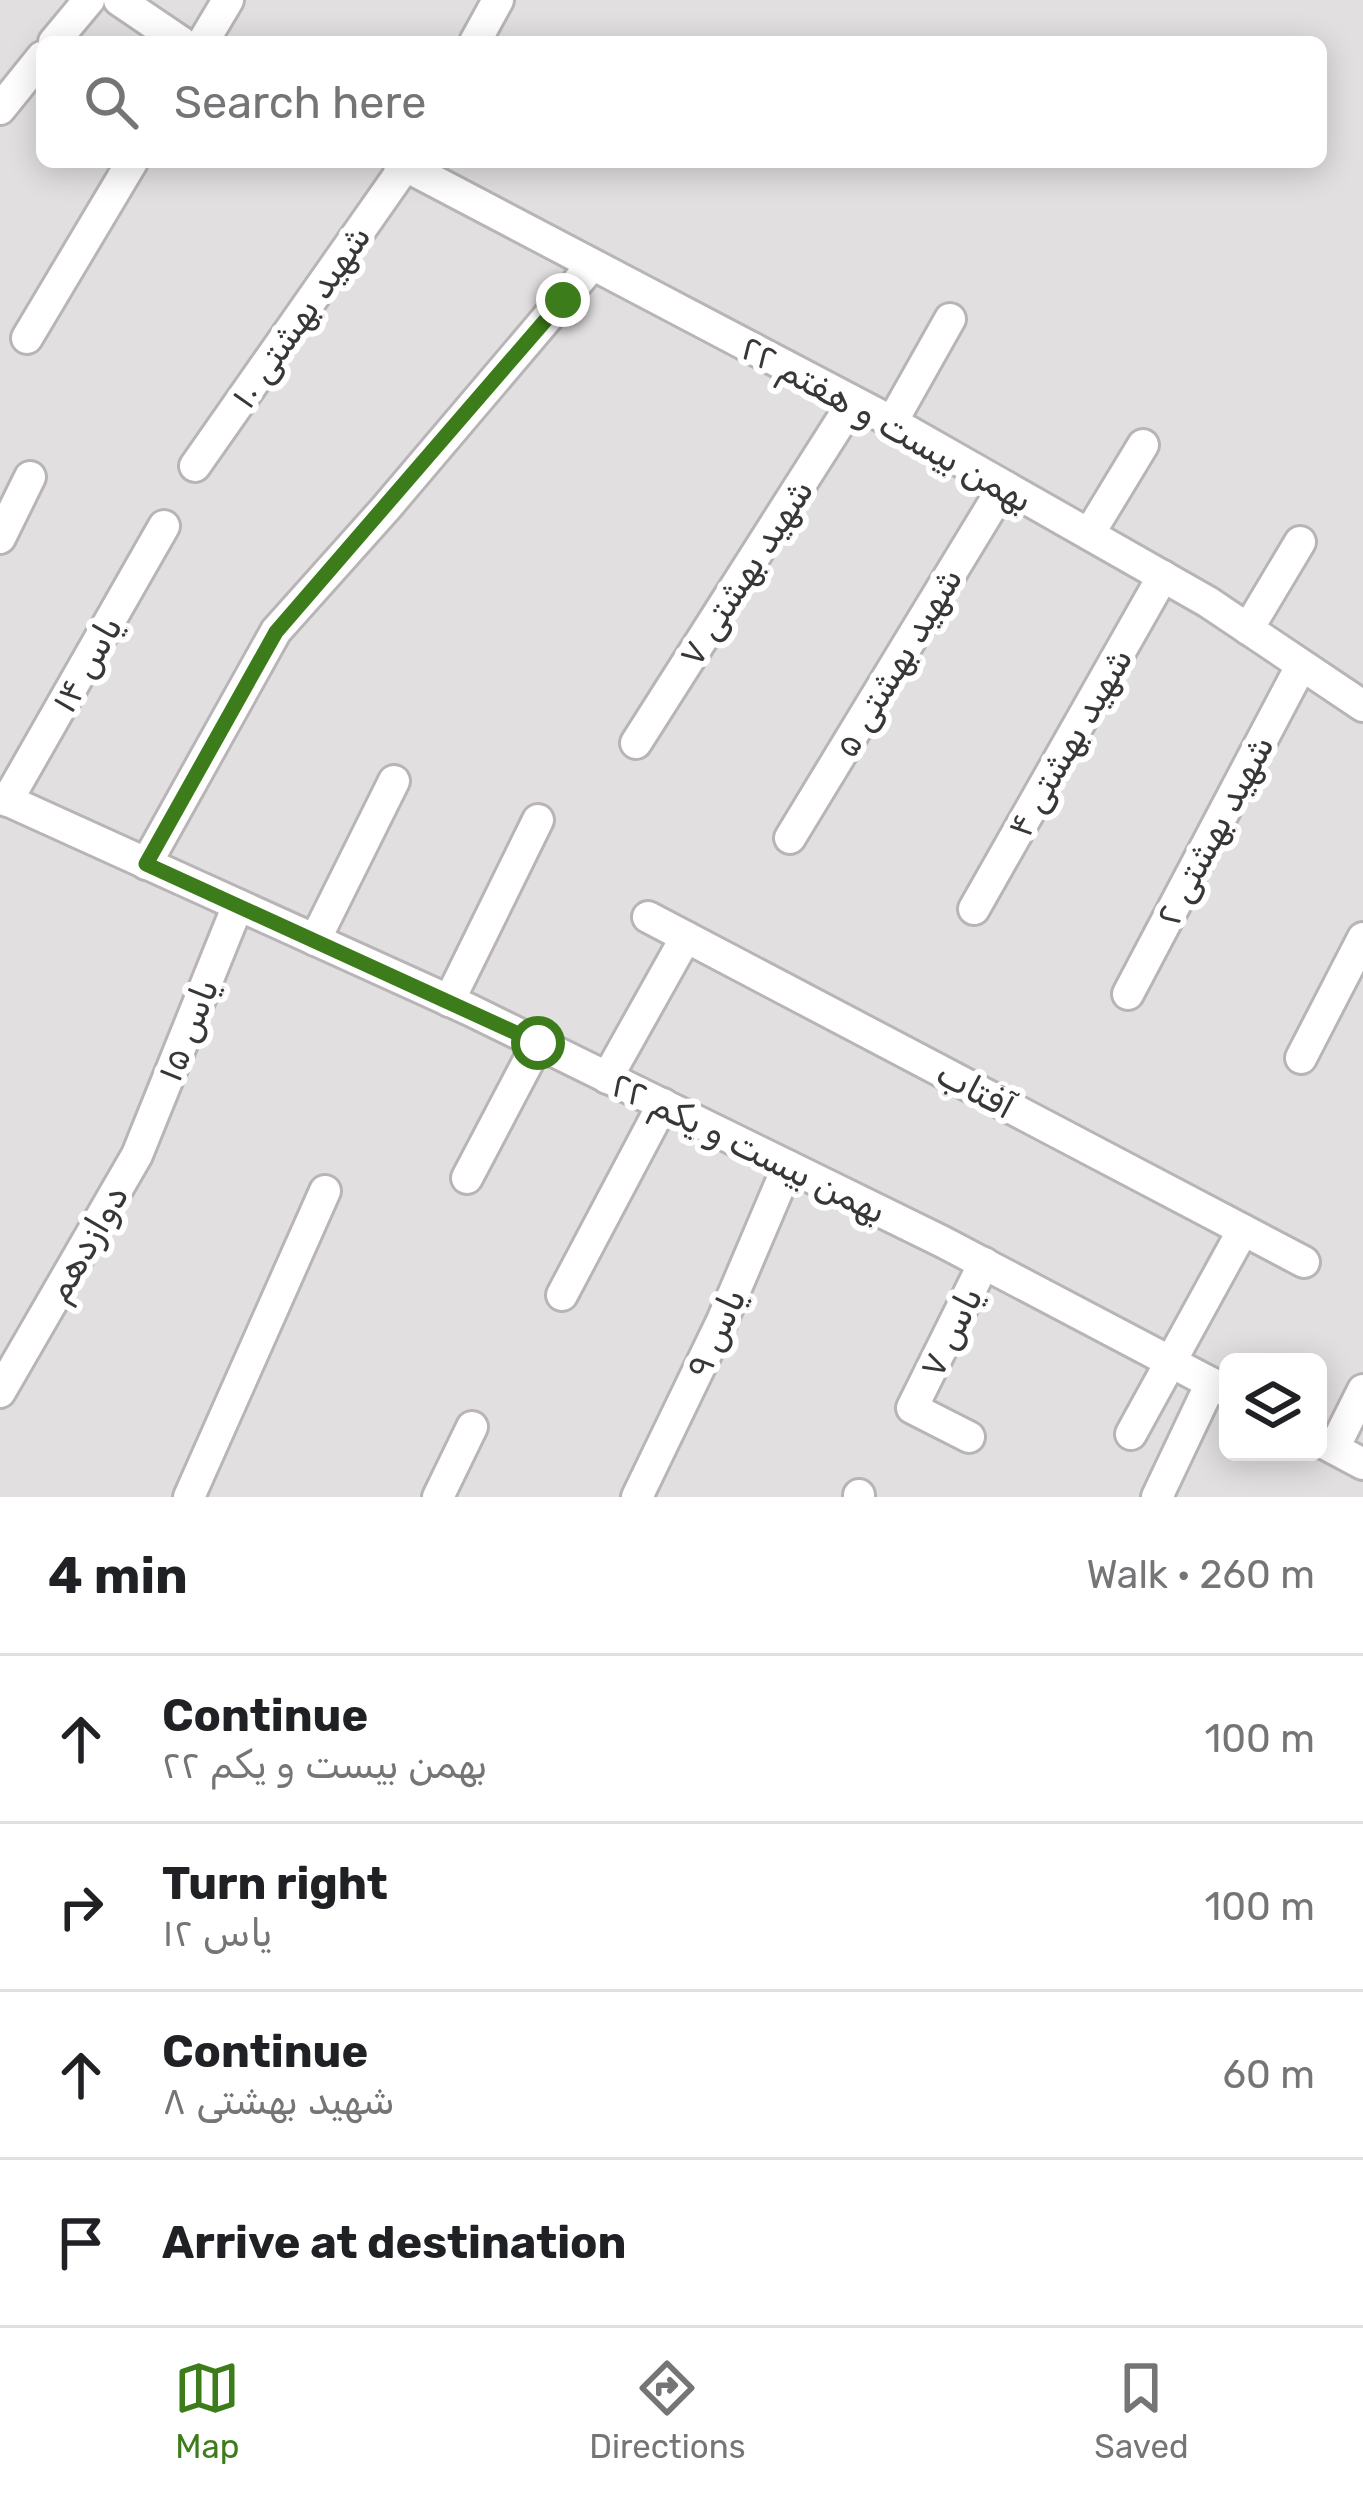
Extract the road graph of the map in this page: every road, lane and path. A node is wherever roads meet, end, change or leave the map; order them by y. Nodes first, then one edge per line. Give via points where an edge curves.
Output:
1 (89, 0) edge
2 (119, 0) edge
3 (228, 0) edge
4 (498, 0) edge
5 (60, 36) edge
6 (173, 36) edge
7 (207, 36) edge
8 (478, 36) edge
9 (36, 64) edge
10 (0, 109) edge
11 (128, 168) edge
12 (401, 168) edge
13 (413, 168) edge
14 (592, 265) junction
15 (950, 319) dead end
16 (27, 338) dead end
17 (854, 402) junction
18 (892, 422) junction
19 (1143, 445) dead end
20 (195, 466) dead end
21 (30, 477) dead end
22 (1004, 486) junction
23 (164, 526) dead end
24 (1089, 534) junction
25 (0, 538) edge
26 (1300, 542) dead end
27 (1163, 576) junction
28 (1248, 629) junction
29 (1300, 666) junction
30 (1363, 706) edge
31 (636, 742) dead end
32 (394, 781) dead end
33 (4, 799) edge
34 (538, 820) dead end
35 (790, 838) dead end
36 (146, 864) junction
37 (238, 905) junction
38 (974, 909) dead end
39 (648, 917) dead end
40 (686, 937) junction
41 (1363, 938) edge
42 (315, 940) junction
43 (1128, 994) dead end
44 (449, 1001) junction
45 (538, 1043) junction
46 (1301, 1058) dead end
47 (607, 1078) junction
48 (663, 1104) junction
49 (137, 1155) joint
50 (788, 1166) junction
51 (467, 1178) dead end
52 (325, 1191) dead end
53 (1244, 1230) junction
54 (1304, 1262) dead end
55 (984, 1263) junction
56 (562, 1295) dead end
57 (1169, 1361) junction
58 (1219, 1388) edge
59 (1363, 1390) edge
60 (0, 1392) edge
61 (472, 1426) dead end
62 (1131, 1434) dead end
63 (969, 1437) dead end
64 (1327, 1443) edge
65 (1327, 1445) edge
66 (1363, 1464) edge
67 (189, 1497) edge
68 (438, 1497) edge
69 (637, 1497) edge
70 (1157, 1497) edge

1 - 5 street
2 - 6 street
3 - 7 street
4 - 8 street
9 - 10 street
11 - 16 street
12 - 20 street, شهید بهشتی ۱۰
13 - 14 street, ۲۲ بهمن بیست و هفتم
14 - 17 street, ۲۲ بهمن بیست و هفتم
14 - 36 street via 276,632
15 - 18 street
17 - 18 street, ۲۲ بهمن بیست و هفتم
17 - 31 street, شهید بهشتی ۷
18 - 22 street, ۲۲ بهمن بیست و هفتم
19 - 24 street
21 - 25 street
22 - 24 street, ۲۲ بهمن بیست و هفتم
22 - 35 street, شهید بهشتی ۵
23 - 33 street, یاس ۱۴
24 - 27 street, ۲۲ بهمن بیست و هفتم
26 - 28 street
27 - 28 street, ۲۲ بهمن بیست و هفتم
27 - 38 street, شهید بهشتی ۴
28 - 29 street, ۲۲ بهمن بیست و هفتم
29 - 30 street, ۲۲ بهمن بیست و هفتم
29 - 43 street, شهید بهشتی ۲
32 - 42 street
33 - 36 street, ۲۲ بهمن بیست و یکم
34 - 44 street
36 - 37 street, ۲۲ بهمن بیست و یکم
37 - 42 street, ۲۲ بهمن بیست و یکم
37 - 49 street, یاس ۱۵
39 - 40 street, آفتاب
40 - 47 street
40 - 53 street, آفتاب
41 - 46 street
42 - 44 street, ۲۲ بهمن بیست و یکم
44 - 45 street, ۲۲ بهمن بیست و یکم
45 - 47 street, ۲۲ بهمن بیست و یکم
45 - 51 street
47 - 48 street, ۲۲ بهمن بیست و یکم
48 - 50 street, ۲۲ بهمن بیست و یکم
48 - 56 street
49 - 60 street, دوازدهم
50 - 55 street, ۲۲ بهمن بیست و یکم
50 - 69 street, یاس ۹
52 - 67 street
53 - 54 street, آفتاب
53 - 57 street
55 - 57 street, ۲۲ بهمن بیست و یکم
55 - 63 street, یاس ۷ via 912,1408
57 - 58 street, ۲۲ بهمن بیست و یکم
57 - 62 street
58 - 70 street
59 - 64 street
61 - 68 street
65 - 66 street

